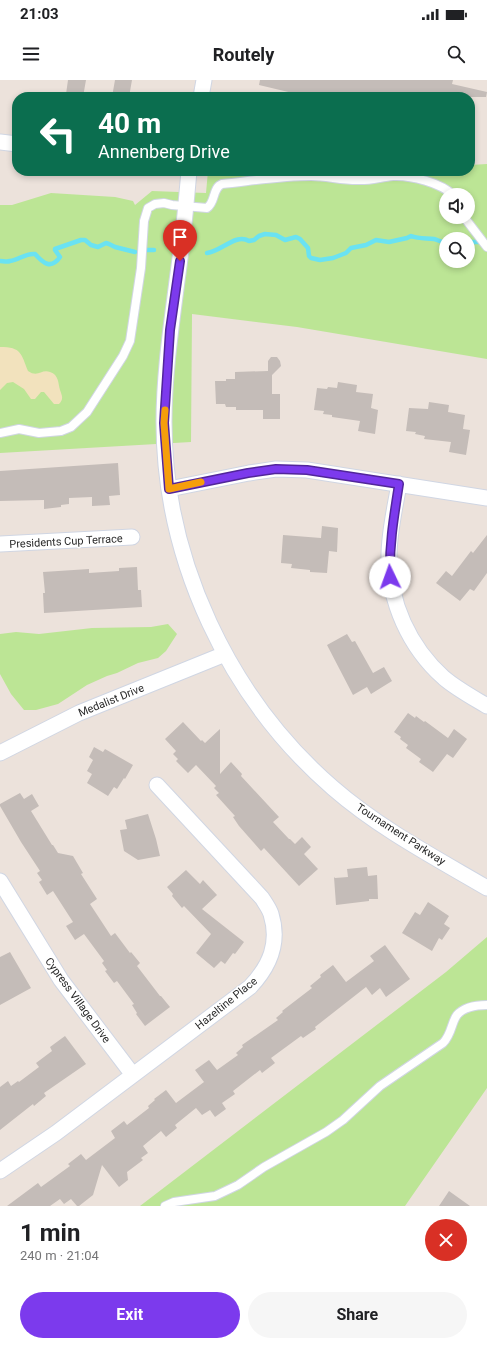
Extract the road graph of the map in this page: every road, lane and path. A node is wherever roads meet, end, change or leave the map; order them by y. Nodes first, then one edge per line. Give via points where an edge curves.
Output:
1 (204, 80) edge
2 (202, 92) edge
3 (0, 142) edge
4 (12, 143) edge
5 (189, 176) edge
6 (444, 188) edge
7 (186, 206) junction
8 (469, 224) edge
9 (487, 247) edge
10 (0, 433) edge
11 (399, 484) junction
12 (169, 489) junction
13 (487, 498) edge
14 (132, 537) dead end
15 (0, 544) edge
16 (225, 654) junction
17 (487, 706) edge
18 (0, 753) edge
19 (157, 785) dead end
20 (0, 881) edge
21 (487, 888) edge
22 (6, 904) edge
23 (487, 1005) edge
24 (133, 1076) junction
25 (0, 1171) edge
26 (165, 1206) edge

1 - 2 street
3 - 4 street
5 - 7 street, Tournament Parkway
6 - 7 lane via 404,176 358,180 298,176 222,184 216,189 211,205 207,208
7 - 10 lane via 164,203 148,208 144,221 141,268 130,341 87,412 71,427 61,431 39,433 19,429
7 - 12 street, Tournament Parkway via 170,330 166,384 164,423
8 - 9 lane
11 - 12 street via 307,470 276,469
11 - 13 street
11 - 17 street via 389,556 390,577 402,621 428,662 460,690
12 - 16 street, Tournament Parkway via 189,571 204,611
14 - 15 street, Presidents Cup Terrace
16 - 18 street, Medalist Drive via 79,713
16 - 21 street, Tournament Parkway via 246,689 274,727 302,759 333,788 395,833
19 - 24 street, Hazeltine Place via 262,898 271,912 275,936 269,962 261,976 250,987
20 - 22 street, Cypress Village Drive
22 - 24 street, Cypress Village Drive
23 - 26 lane via 463,1010 457,1015 443,1043 380,1086 326,1132 225,1192
24 - 25 street, Hazeltine Place

